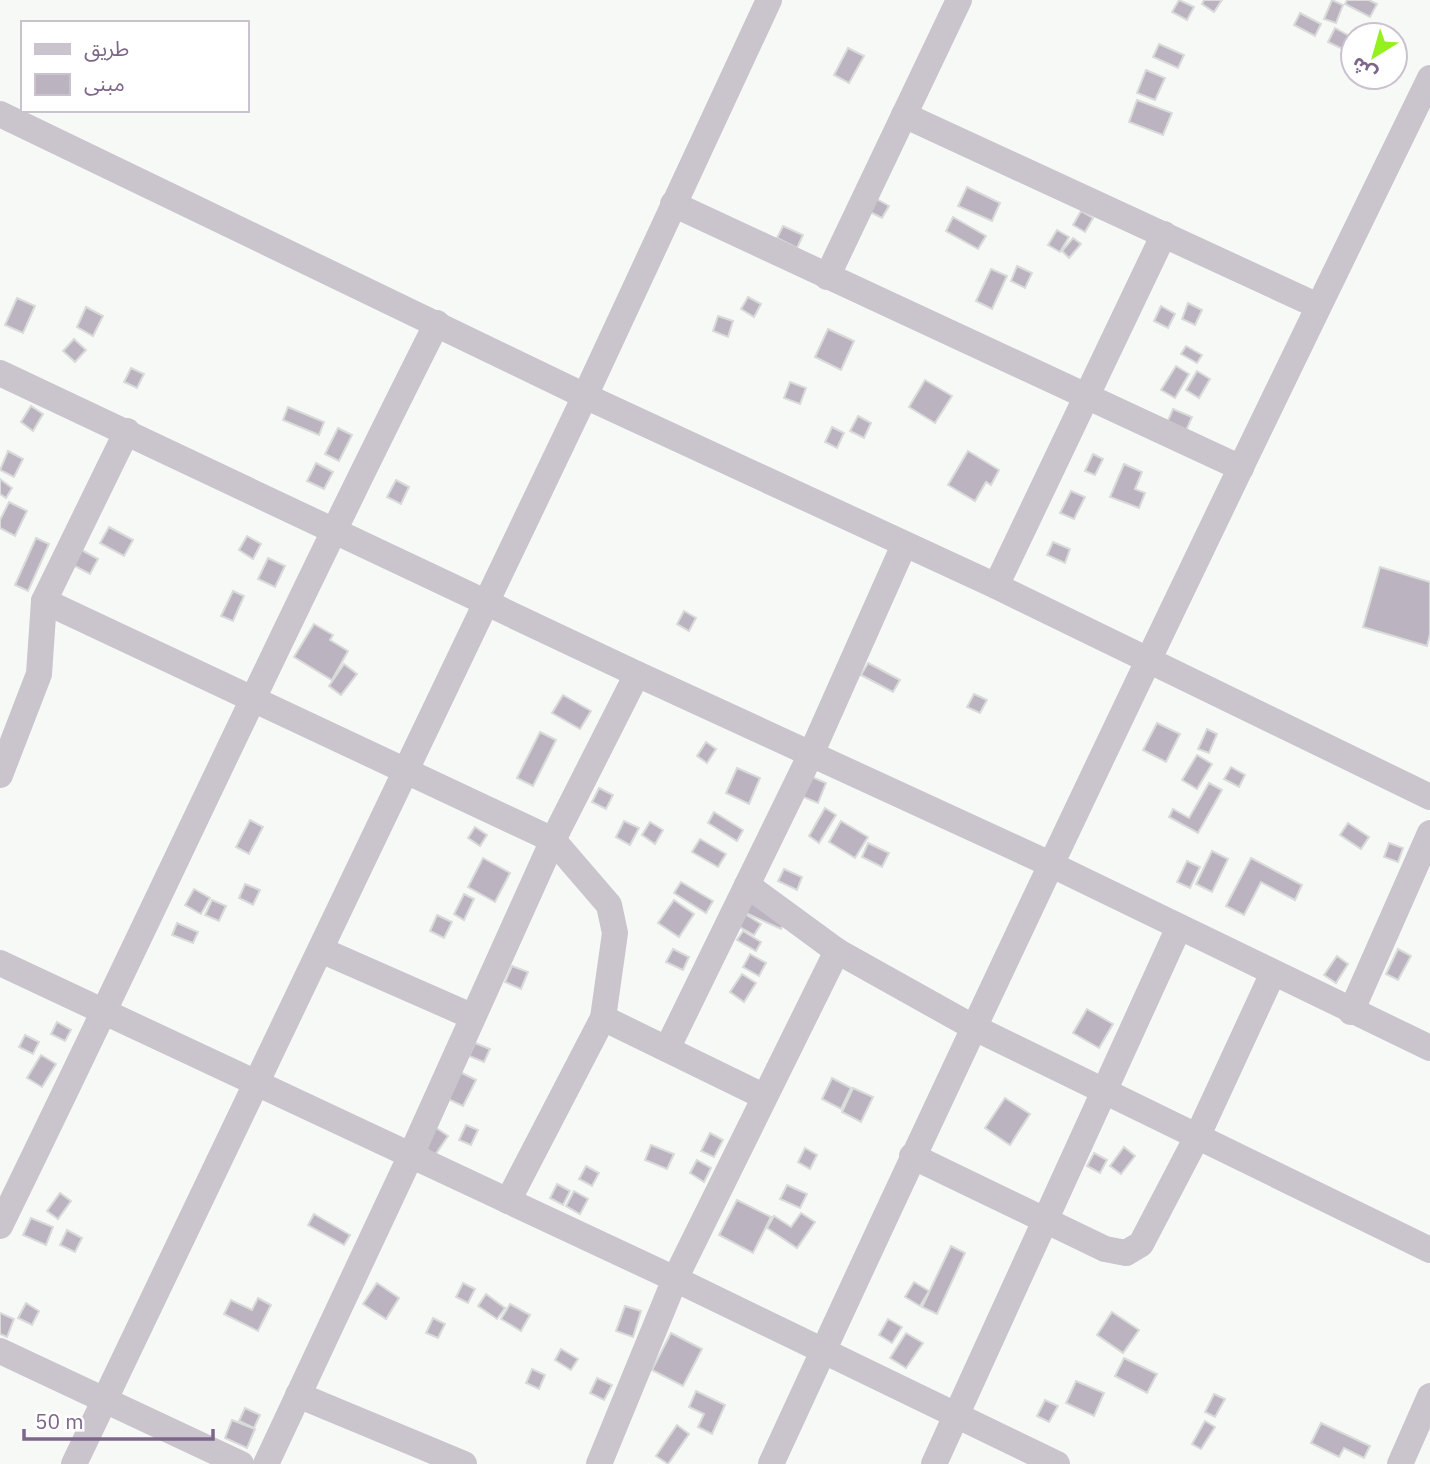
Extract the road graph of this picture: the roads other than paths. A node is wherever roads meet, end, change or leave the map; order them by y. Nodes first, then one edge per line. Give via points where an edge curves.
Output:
1 (769, 0) edge
2 (958, 0) edge
3 (1430, 79) edge
4 (0, 114) edge
5 (904, 115) junction
6 (673, 204) junction
7 (1164, 234) junction
8 (827, 277) junction
9 (1318, 306) junction
10 (437, 324) junction
11 (0, 373) edge
12 (585, 396) junction
13 (1087, 397) junction
14 (127, 431) junction
15 (1241, 468) junction
16 (332, 530) junction
17 (904, 545) junction
18 (996, 586) junction
19 (44, 601) junction
20 (486, 603) junction
21 (1148, 660) junction
22 (637, 674) junction
23 (251, 698) junction
24 (811, 754) junction
25 (407, 771) junction
26 (0, 775) edge
27 (1430, 797) edge
28 (1430, 833) edge
29 (553, 840) junction
30 (1050, 864) junction
31 (747, 885) junction
32 (1179, 926) junction
33 (321, 950) junction
34 (837, 951) junction
35 (0, 963) edge
36 (1272, 975) junction
37 (105, 1012) junction
38 (1351, 1012) junction
39 (471, 1016) junction
40 (603, 1018) junction
41 (973, 1027) junction
42 (1430, 1048) edge
43 (667, 1049) junction
44 (258, 1083) junction
45 (1104, 1090) junction
46 (763, 1096) junction
47 (1198, 1135) junction
48 (411, 1155) junction
49 (912, 1156) junction
50 (508, 1201) junction
51 (1046, 1220) junction
52 (0, 1226) edge
53 (1430, 1250) edge
54 (675, 1279) junction
55 (823, 1350) junction
56 (0, 1351) edge
57 (298, 1395) junction
58 (1430, 1396) edge
59 (105, 1400) junction
60 (958, 1415) junction
61 (75, 1464) edge
62 (241, 1464) edge
63 (266, 1464) edge
64 (464, 1464) edge
65 (599, 1464) edge
66 (771, 1464) edge
67 (934, 1464) edge
68 (1057, 1464) edge
69 (1400, 1464) edge

1 - 6 street
2 - 5 street
3 - 9 street
4 - 10 street
5 - 7 street
5 - 8 street
6 - 8 street
6 - 12 street
7 - 9 street
7 - 13 street
8 - 13 street
9 - 15 street
10 - 12 street
10 - 16 street
11 - 14 street
12 - 17 street
12 - 20 street
13 - 15 street
13 - 18 street
14 - 16 street
14 - 19 street
15 - 21 street
16 - 20 street
16 - 23 street
17 - 18 street
17 - 24 street
18 - 21 street
19 - 23 street
19 - 26 street via 39,674
20 - 22 street
20 - 25 street
21 - 27 street
21 - 30 street
22 - 24 street
22 - 29 street
23 - 25 street
23 - 37 street
24 - 30 street
24 - 31 street
25 - 29 street
25 - 33 street
28 - 38 street
29 - 39 street
29 - 40 street via 609,905 615,933
30 - 32 street
30 - 41 street
31 - 34 street
31 - 43 street
32 - 36 street
32 - 45 street
33 - 39 street
33 - 44 street
34 - 41 street
34 - 46 street
35 - 37 street
36 - 38 street
36 - 47 street
37 - 44 street
37 - 52 street
38 - 42 street
39 - 48 street
40 - 43 street
40 - 50 street
41 - 45 street
41 - 49 street
43 - 46 street
44 - 48 street
44 - 59 street
45 - 47 street
45 - 51 street
46 - 54 street
47 - 51 street via 1141,1244 1126,1253 1105,1249
47 - 53 street
48 - 50 street
48 - 57 street
49 - 51 street
49 - 55 street
50 - 54 street
51 - 60 street
54 - 55 street
54 - 65 street
55 - 60 street
55 - 66 street
56 - 59 street
57 - 63 street
57 - 64 street
58 - 69 street
59 - 61 street
59 - 62 street
60 - 67 street
60 - 68 street

